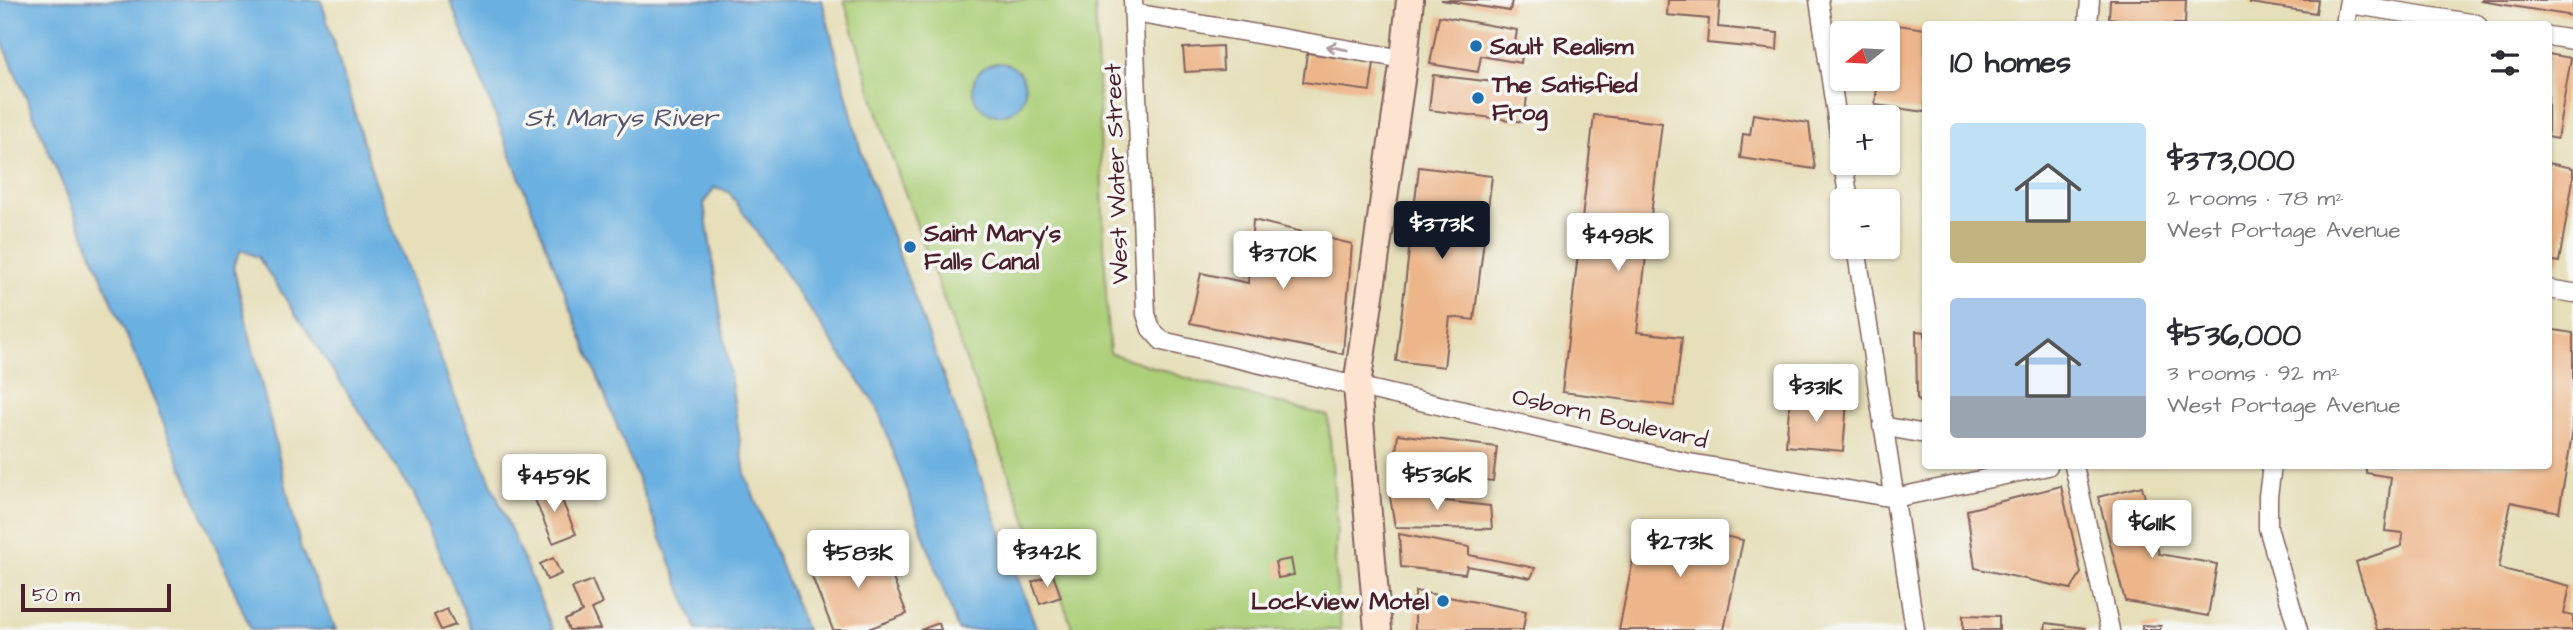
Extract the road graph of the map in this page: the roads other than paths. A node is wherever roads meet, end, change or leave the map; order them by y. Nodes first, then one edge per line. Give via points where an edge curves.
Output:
1 (1410, 0) edge
2 (1819, 0) edge
3 (2090, 0) edge
4 (2349, 2) edge
5 (1133, 7) edge
6 (2088, 21) edge
7 (2346, 21) edge
8 (2460, 21) edge
9 (2552, 37) edge
10 (2573, 40) edge
11 (1404, 59) junction
12 (1835, 105) edge
13 (1858, 259) edge
14 (2552, 290) edge
15 (2573, 293) edge
16 (1163, 341) joint
17 (1357, 386) junction
18 (1882, 426) junction
19 (1922, 433) edge
20 (2034, 469) edge
21 (2075, 469) edge
22 (2272, 469) edge
23 (1894, 498) junction
24 (1378, 630) edge
25 (1915, 630) edge
26 (2110, 630) edge
27 (2298, 630) edge

1 - 11 street
2 - 12 street
3 - 6 street
4 - 7 street
4 - 8 street
11 -> 5 street
5 - 16 street, West Water Street via 1146,314 1151,329
9 - 10 street
11 - 17 street
13 - 18 street
14 - 15 street
16 - 17 street, Osborn Boulevard
17 - 23 street, Osborn Boulevard via 1684,462
17 - 24 street
18 - 19 street
18 - 23 street
20 - 23 street, Osborn Boulevard
21 - 26 street
22 - 27 street via 2269,528
23 - 25 street

